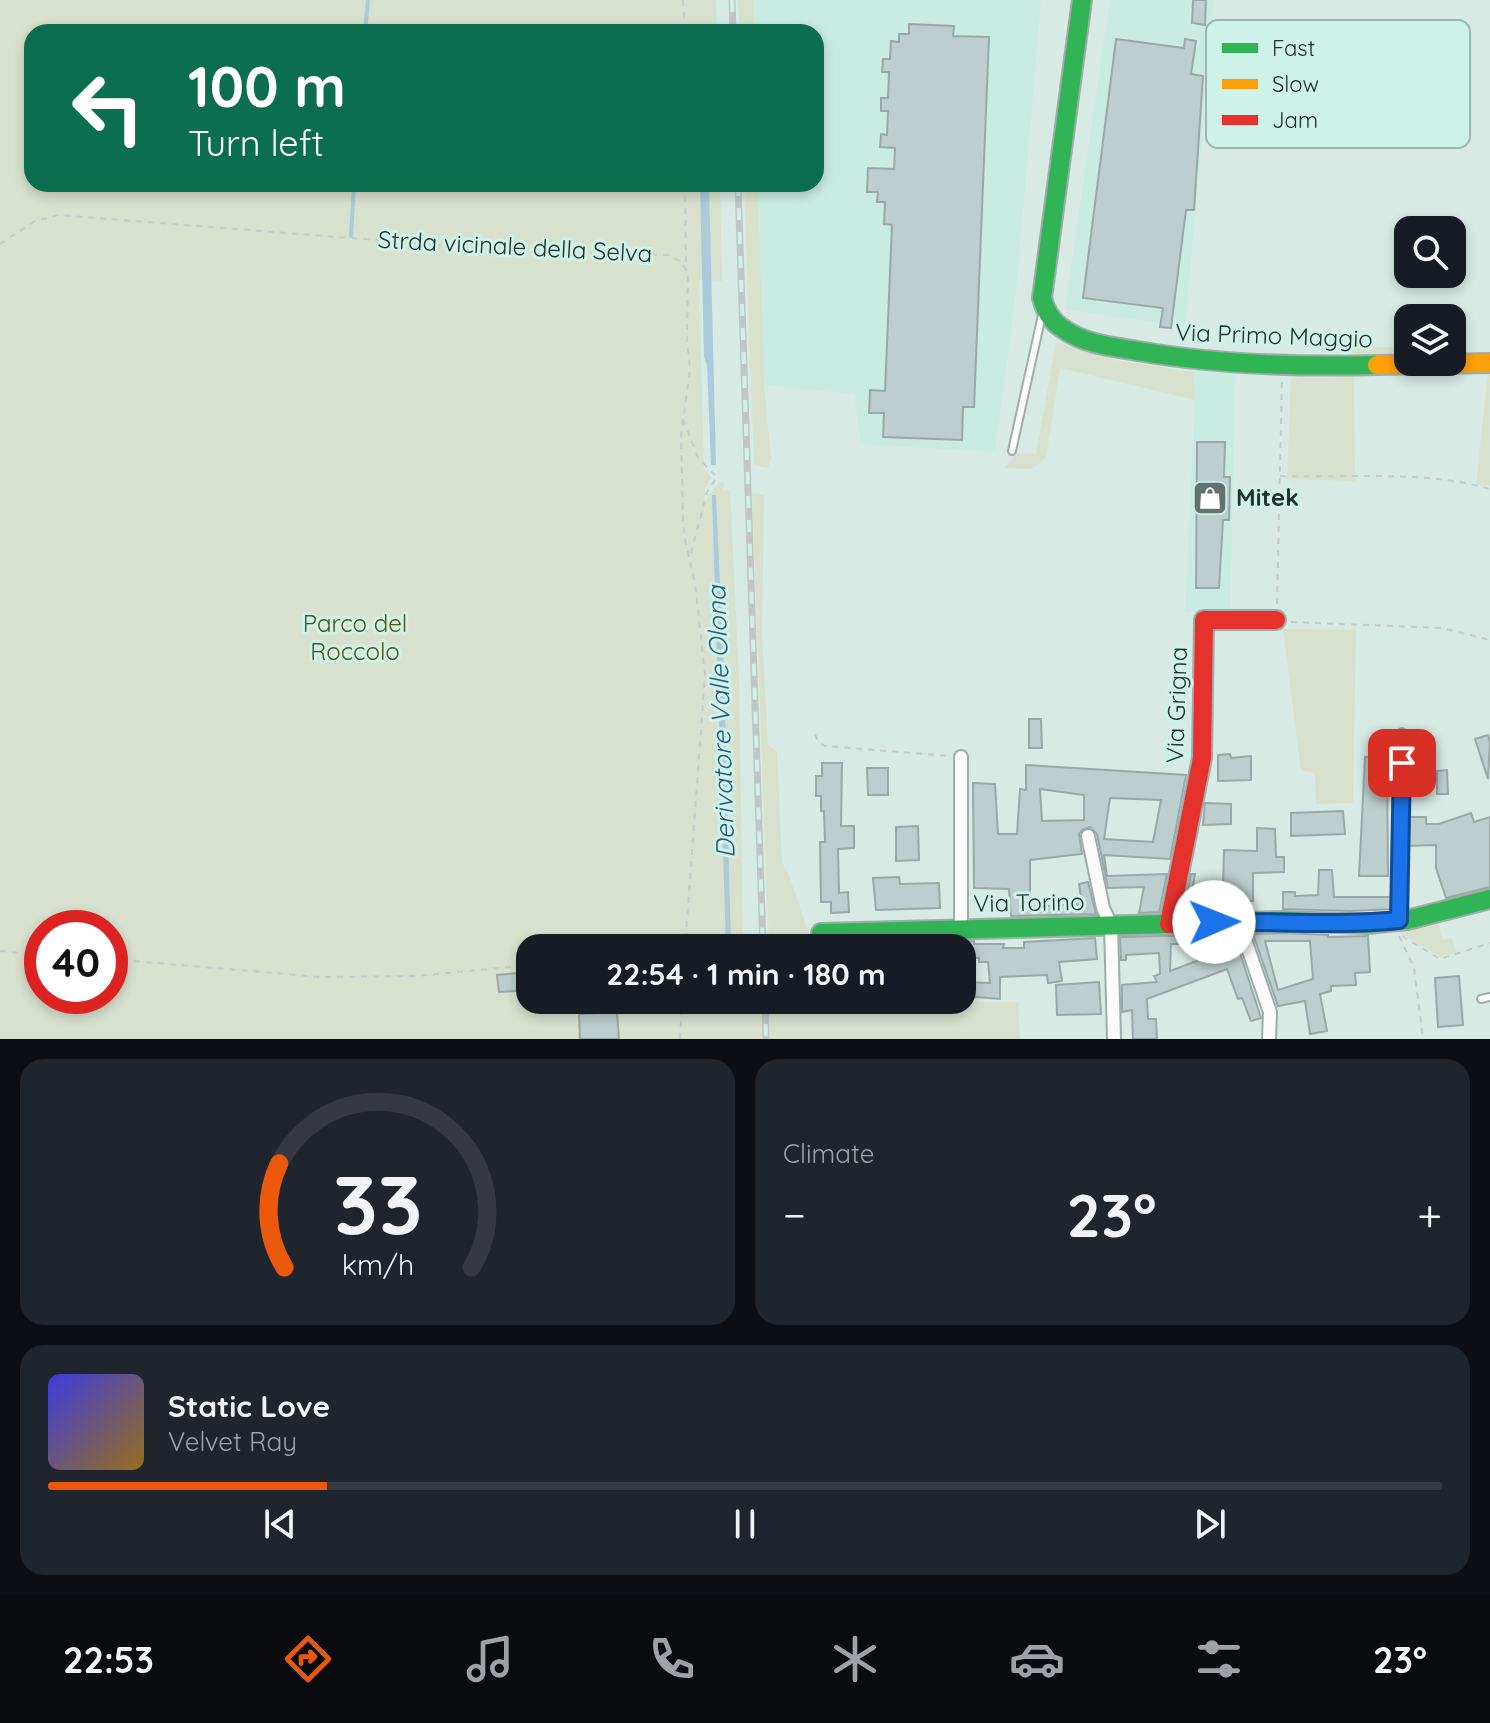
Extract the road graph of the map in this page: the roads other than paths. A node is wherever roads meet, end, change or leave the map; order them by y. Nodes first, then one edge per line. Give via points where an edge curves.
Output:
1 (1082, 0) edge
2 (1044, 308) junction
3 (1490, 363) edge
4 (1012, 451) dead end
5 (1276, 620) road end
6 (1402, 732) dead end
7 (961, 757) road end
8 (1088, 836) dead end
9 (1490, 899) edge
10 (1239, 922) junction
11 (1169, 924) junction
12 (1111, 925) junction
13 (1398, 927) junction
14 (961, 929) junction
15 (821, 933) dead end
16 (1490, 997) edge
17 (1481, 999) dead end
18 (1114, 1039) edge
19 (1269, 1039) edge

1 - 2 street
2 - 3 street, Via Primo Maggio via 1062,328 1107,345 1215,363
2 - 4 lane
5 - 11 street, Via Grigna via 1204,620 1202,758
6 - 13 lane
7 - 14 street
8 - 12 street
9 - 13 street, Via Torino
10 - 11 street, Via Torino
10 - 13 street, Via Torino
10 - 19 street via 1270,1012
11 - 12 street, Via Torino
12 - 14 street, Via Torino
12 - 18 street
14 - 15 street, Via Torino
16 - 17 lane

